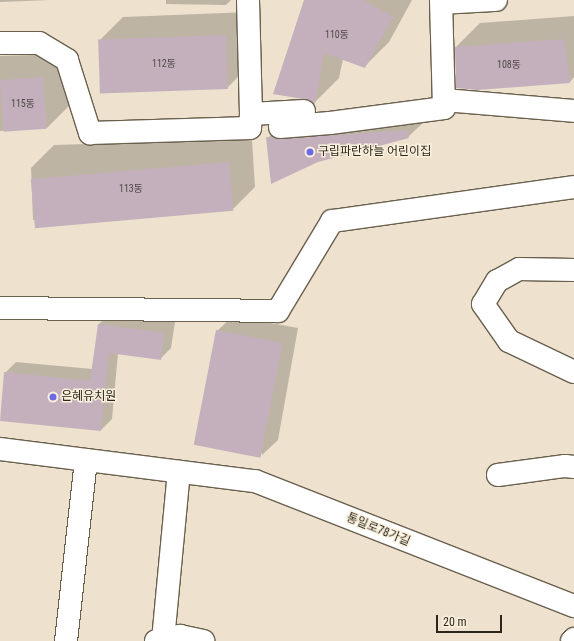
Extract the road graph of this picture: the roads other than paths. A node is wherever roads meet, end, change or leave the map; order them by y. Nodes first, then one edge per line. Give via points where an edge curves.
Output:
1 (248, 0) edge
2 (496, 0) edge
3 (442, 1) edge
4 (0, 44) edge
5 (444, 100) junction
6 (310, 110) dead end
7 (574, 111) edge
8 (251, 114) junction
9 (280, 127) dead end
10 (574, 187) edge
11 (574, 270) edge
12 (0, 308) edge
13 (574, 372) edge
14 (0, 448) edge
15 (86, 460) junction
16 (574, 467) edge
17 (179, 472) junction
18 (498, 475) dead end
19 (574, 606) edge
20 (160, 640) edge
21 (66, 641) edge
22 (203, 641) edge

1 - 8 street
2 - 3 street
3 - 5 street
4 - 8 street via 39,43 67,60 90,133 250,128
5 - 7 street
5 - 9 street via 444,108
6 - 8 street
10 - 12 street via 332,221 278,311
11 - 13 street via 519,269 497,281 483,304 510,341
14 - 15 street, 통일로78가길
15 - 17 street, 통일로78가길
15 - 21 street
16 - 18 street
17 - 19 street, 통일로78가길 via 256,481
17 - 20 street
20 - 22 street via 180,636

